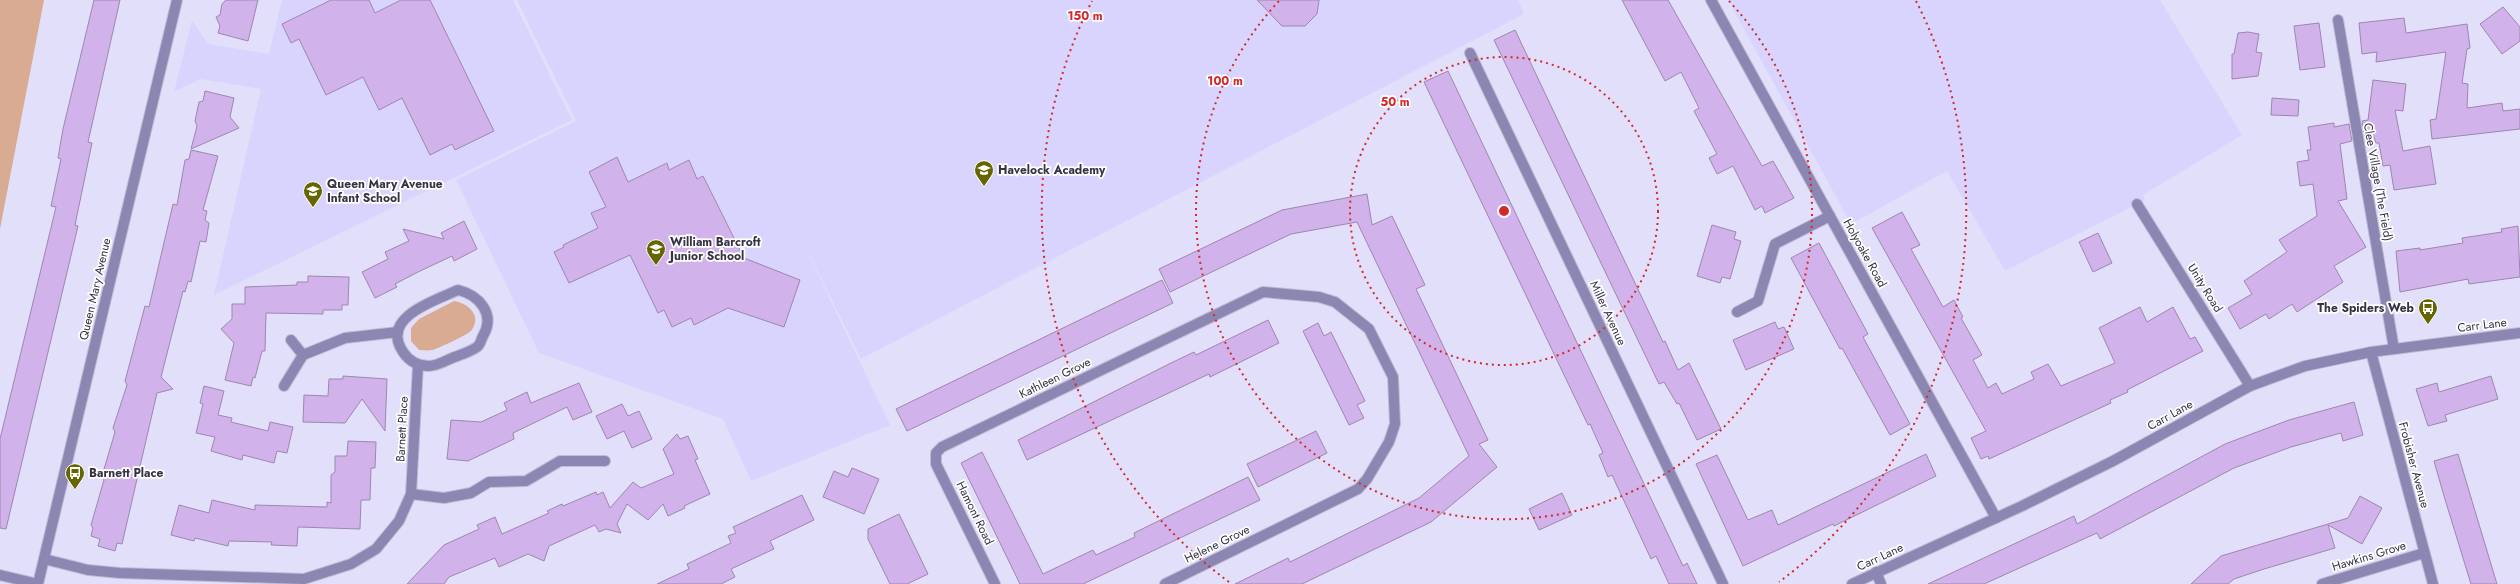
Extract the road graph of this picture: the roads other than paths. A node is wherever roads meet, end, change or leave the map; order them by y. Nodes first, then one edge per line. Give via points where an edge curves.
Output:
1 (177, 0) edge
2 (1711, 0) edge
3 (2338, 20) dead end
4 (1470, 53) dead end
5 (2137, 204) dead end
6 (1830, 216) junction
7 (1737, 312) dead end
8 (398, 332) junction
9 (2520, 332) edge
10 (291, 340) dead end
11 (2394, 349) junction
12 (2371, 352) junction
13 (303, 355) junction
14 (418, 365) junction
15 (284, 386) dead end
16 (2250, 386) junction
17 (936, 453) joint
18 (605, 461) dead end
19 (411, 494) junction
20 (1996, 518) junction
21 (1280, 527) joint
22 (2424, 553) junction
23 (44, 559) junction
24 (1876, 572) junction
25 (0, 575) edge
26 (38, 584) edge
27 (995, 584) edge
28 (1165, 584) edge
29 (1723, 584) edge
30 (1852, 584) edge
31 (1881, 584) edge
32 (2322, 584) edge
33 (2433, 584) edge

1 - 23 street, Queen Mary Avenue
2 - 6 street, Holyoake Road
3 - 11 street, Clee Village (The Field)
4 - 29 street, Miller Avenue
5 - 16 street, Unity Road
6 - 7 street via 1775,244 1758,301
6 - 20 street, Holyoake Road
8 - 13 street via 346,338
8 - 14 street via 399,346 406,358
8 - 14 street via 404,318 413,311 458,290 471,293 481,302 487,315 487,329 478,346 437,365
9 - 11 street, Carr Lane
10 - 13 street
11 - 12 street, Carr Lane
12 - 16 street, Carr Lane via 2305,366
12 - 22 street, Frobisher Avenue
13 - 15 street
14 - 19 street, Barnett Place
16 - 20 street, Carr Lane via 2113,461
17 - 21 street, Kathleen Grove via 942,447 1263,292 1319,297 1335,302 1369,329 1393,377 1395,424 1389,442 1358,489
17 - 27 street, Hamont Road via 936,464
18 - 19 street via 560,461 526,481 489,482 471,493 444,498
19 - 23 street, Barnett Place via 399,521 376,549 351,564 304,579 120,573 88,570
20 - 24 street, Carr Lane
21 - 28 street, Helene Grove
22 - 32 street, Hawkins Grove
22 - 33 street, Frobisher Avenue
23 - 26 street, Queen Mary Avenue
24 - 30 street, Carr Lane
24 - 31 street
25 - 26 street

